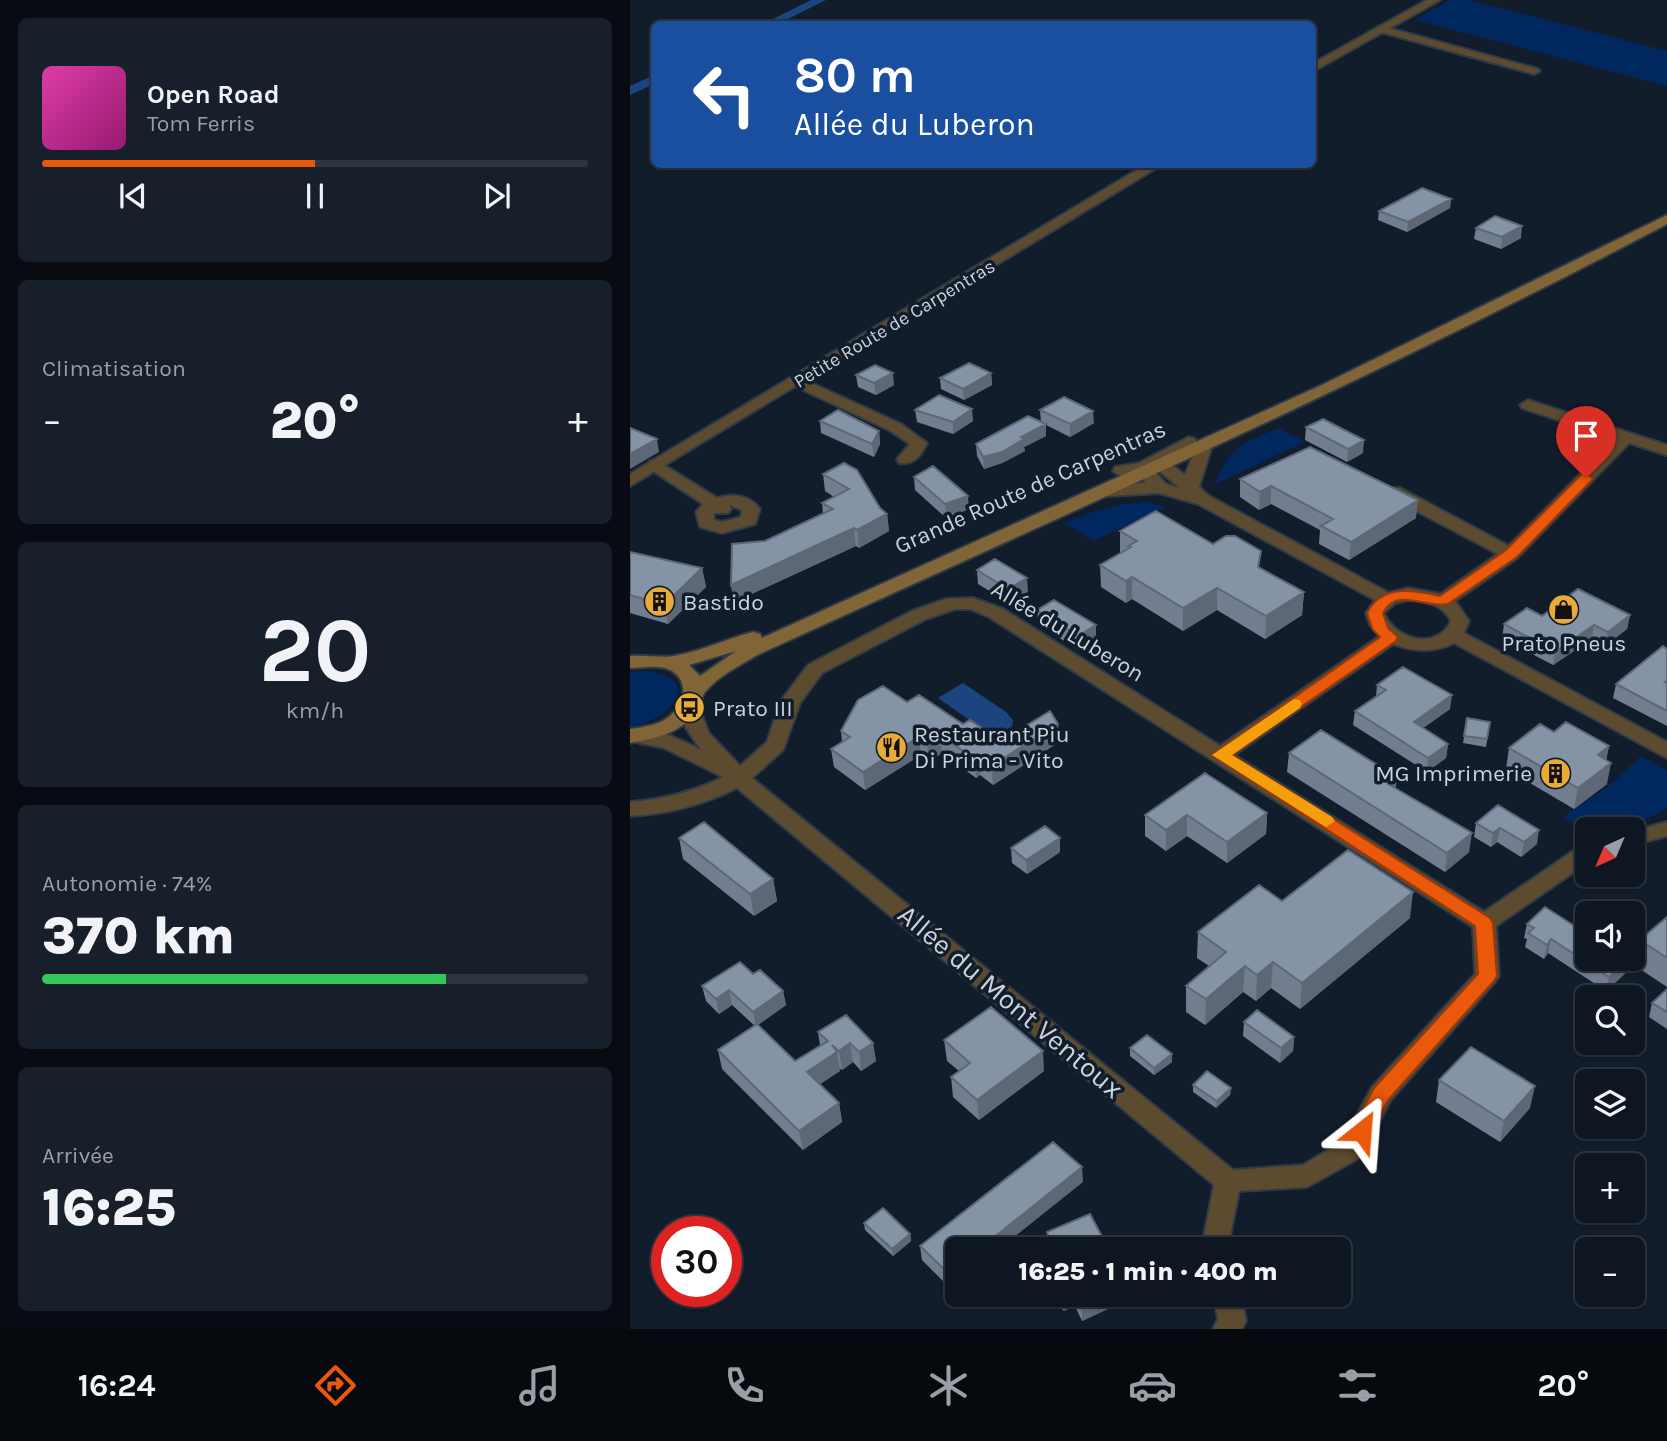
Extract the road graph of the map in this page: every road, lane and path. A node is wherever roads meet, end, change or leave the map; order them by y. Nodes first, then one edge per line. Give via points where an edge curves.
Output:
1 (1435, 0) edge
2 (1381, 29) junction
3 (1316, 67) edge
4 (1534, 71) dead end
5 (1150, 168) edge
6 (1667, 219) edge
7 (796, 381) junction
8 (1528, 405) dead end
9 (1626, 437) junction
10 (1196, 444) junction
11 (1667, 450) edge
12 (905, 460) dead end
13 (656, 465) junction
14 (1151, 468) junction
15 (1121, 471) junction
16 (630, 481) edge
17 (1378, 484) edge
18 (1191, 486) junction
19 (1160, 488) junction
20 (1099, 493) junction
21 (1204, 500) junction
22 (721, 509) dead end
23 (1511, 554) junction
24 (1387, 599) junction
25 (1443, 601) junction
26 (1453, 635) junction
27 (1391, 637) junction
28 (631, 662) edge
29 (670, 663) junction
30 (693, 699) junction
31 (634, 736) edge
32 (1667, 751) edge
33 (1220, 755) junction
34 (739, 778) junction
35 (630, 809) edge
36 (1667, 829) edge
37 (1645, 835) edge
38 (1575, 860) edge
39 (1484, 923) junction
40 (1228, 1181) junction
41 (1217, 1237) edge
42 (1229, 1307) edge
43 (1227, 1329) edge

1 - 2 street
2 - 3 street
2 - 4 street
5 - 7 street, Petite Route de Carpentras
6 - 10 main road, Grande Route de Carpentras via 1556,279
7 - 12 street via 919,443
7 - 13 street, Petite Route de Carpentras
8 - 9 street
9 - 11 street
9 - 23 street
10 - 14 main road, Grande Route de Carpentras
10 - 15 main road, Grande Route de Carpentras
10 - 18 street
13 - 16 street, Petite Route de Carpentras
13 - 22 street
14 - 15 street
14 - 18 street
14 - 19 street
14 - 20 main road, Grande Route de Carpentras
15 - 29 main road, Grande Route de Carpentras via 740,644
17 - 23 street
18 - 21 street
19 - 20 street
19 - 21 street
20 - 30 main road, Grande Route de Carpentras via 752,650 723,667
21 - 24 street
23 - 25 street
24 - 25 street via 1408,594
24 - 27 street via 1375,613 1381,630
25 - 26 street via 1460,621
26 - 27 street via 1424,645
26 - 32 street
27 - 33 street
28 - 29 main road, Grande Route de Carpentras
29 - 30 main road via 692,678
30 - 31 main road, Grande Route de Carpentras via 677,721
30 - 34 street, Allée du Mont Ventoux via 691,720
31 - 34 street, Allée du Mont Ventoux via 669,742
33 - 34 street, Allée du Luberon via 996,614 973,604 953,603 919,615 816,669 790,702 776,745
33 - 39 street, Allée du Luberon
34 - 35 street, Allée du Luberon via 705,795
34 - 40 street, Allée du Mont Ventoux
36 - 37 street
38 - 39 street
39 - 40 street via 1487,976 1381,1094 1352,1149 1307,1176
40 - 41 street
42 - 43 street via 1232,1321

